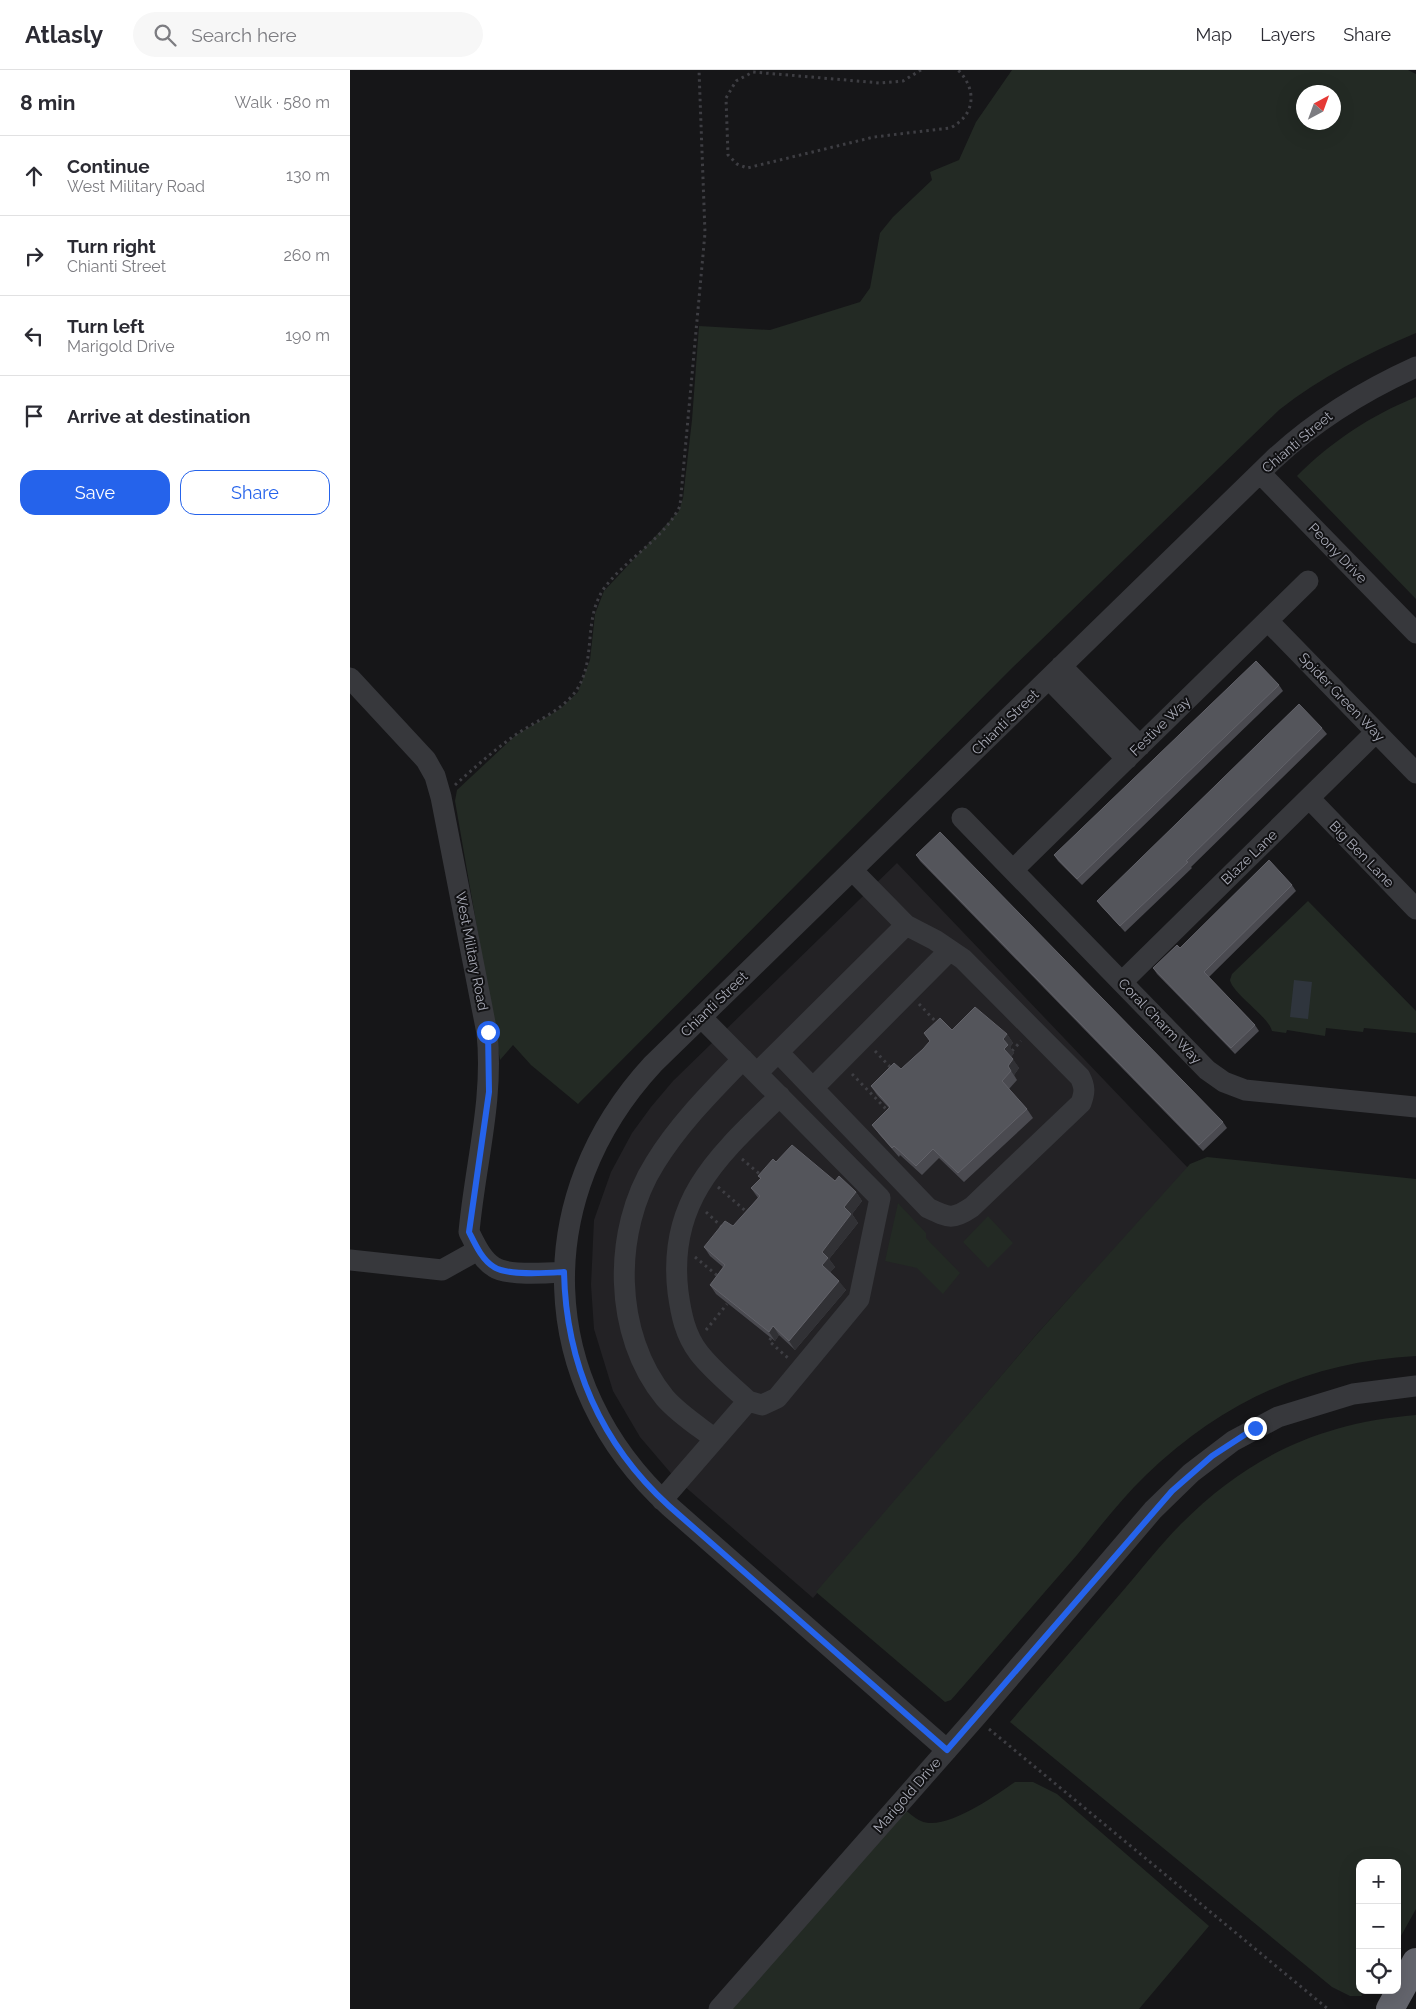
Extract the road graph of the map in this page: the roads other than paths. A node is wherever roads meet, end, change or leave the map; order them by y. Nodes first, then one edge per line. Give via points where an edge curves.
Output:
1 (1416, 367) edge
2 (1260, 473) junction
3 (1308, 581) dead end
4 (1268, 620) junction
5 (1416, 633) edge
6 (1055, 672) junction
7 (350, 678) edge
8 (1376, 732) junction
9 (1133, 752) junction
10 (1416, 773) edge
11 (1308, 798) junction
12 (962, 818) dead end
13 (852, 870) junction
14 (1013, 870) junction
15 (1416, 909) edge
16 (906, 925) junction
17 (950, 950) junction
18 (1122, 982) junction
19 (701, 1017) junction
20 (778, 1052) junction
21 (750, 1066) junction
22 (813, 1088) junction
23 (780, 1096) junction
24 (1416, 1107) edge
25 (478, 1250) junction
26 (350, 1260) edge
27 (564, 1272) junction
28 (1416, 1386) edge
29 (748, 1401) junction
30 (715, 1439) junction
31 (662, 1500) junction
32 (947, 1750) junction
33 (1416, 1962) edge
34 (719, 2009) edge
35 (1390, 2009) edge

1 - 2 street, Chianti Street via 1370,388 1328,413
2 - 5 street, Peony Drive
2 - 6 street, Chianti Street
3 - 4 street, Festive Way
4 - 8 street, Spider Green Way
4 - 9 street, Festive Way
6 - 9 street
6 - 13 street, Chianti Street
7 - 25 street, West Military Road via 426,760 441,797 488,1032 489,1092 469,1232
8 - 10 street, Spider Green Way
8 - 11 street, Blaze Lane
9 - 14 street, Festive Way
11 - 15 street, Big Ben Lane
11 - 18 street, Blaze Lane
12 - 14 street, Coral Charm Way
13 - 16 street
13 - 19 street, Chianti Street
14 - 18 street, Coral Charm Way
16 - 17 street
16 - 20 street
17 - 22 street
17 - 22 street via 963,959 1080,1077 1085,1086 1081,1103 972,1207 959,1216 947,1218 928,1208
18 - 24 street, Coral Charm Way via 1207,1070 1234,1087 1256,1092
19 - 21 street
19 - 27 street, Chianti Street via 635,1083 605,1126 575,1198
20 - 21 street
20 - 22 street
21 - 23 street
21 - 30 street via 702,1101 675,1133 654,1164 635,1204 625,1248 625,1296 634,1338 648,1375 666,1399
23 - 29 street via 716,1161 683,1216 677,1241 675,1272 687,1333 710,1367
23 - 29 street via 880,1198 859,1299 777,1398 762,1405
25 - 26 street via 442,1270
25 - 27 street, West Military Road via 494,1268 529,1274
27 - 31 street, Chianti Street via 571,1338 588,1394 630,1466
28 - 32 street, Marigold Drive via 1353,1394 1303,1407 1255,1428 1212,1456 1153,1510
29 - 30 street
30 - 31 street
31 - 32 street, Chianti Street
32 - 34 street, Marigold Drive
33 - 35 highway

